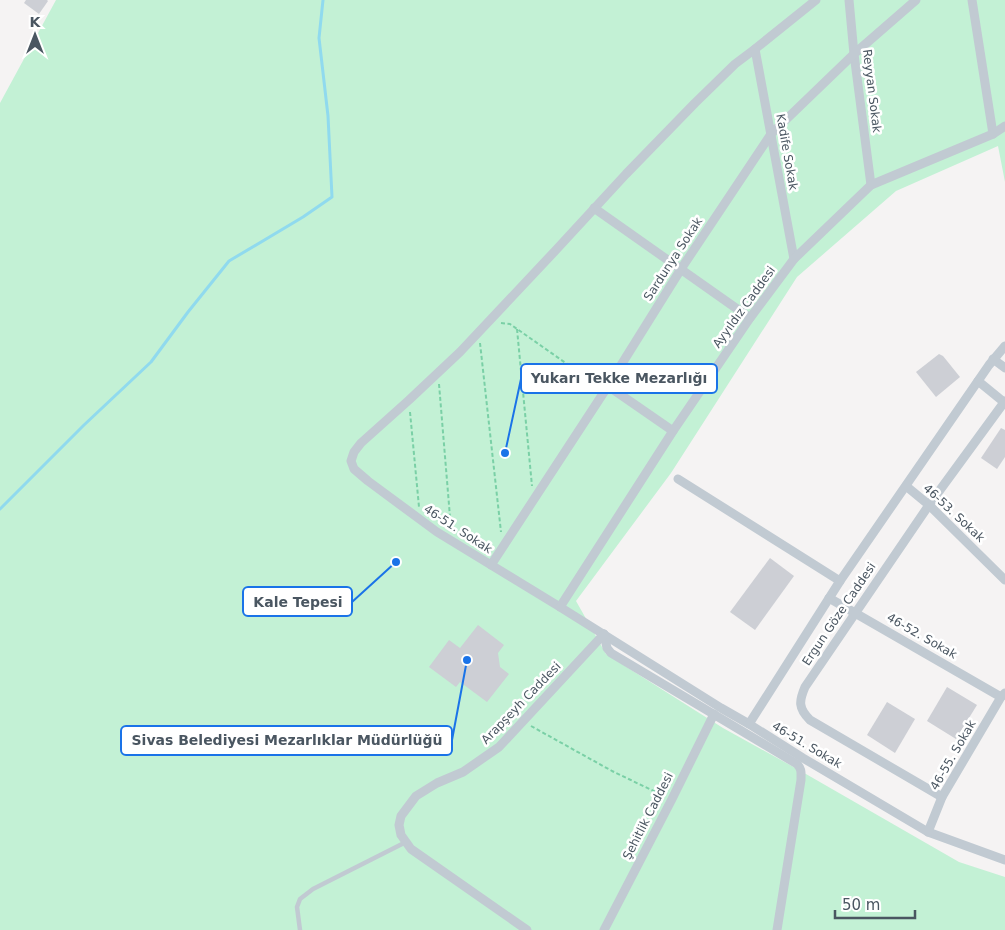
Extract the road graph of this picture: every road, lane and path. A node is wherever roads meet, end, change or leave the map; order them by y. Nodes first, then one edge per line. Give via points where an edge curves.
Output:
1 (816, 0) edge
2 (849, 0) edge
3 (916, 0) edge
4 (972, 0) edge
5 (755, 49) junction
6 (854, 54) junction
7 (1005, 126) edge
8 (771, 134) junction
9 (993, 134) junction
10 (872, 185) junction
11 (594, 208) junction
12 (794, 260) junction
13 (681, 269) junction
14 (750, 318) junction
15 (482, 328) junction
16 (518, 329) junction
17 (1005, 346) edge
18 (993, 359) junction
19 (1005, 368) edge
20 (438, 372) junction
21 (978, 381) junction
22 (606, 389) junction
23 (409, 400) junction
24 (1005, 402) edge
25 (673, 431) junction
26 (678, 479) dead end
27 (906, 486) junction
28 (533, 501) junction
29 (929, 504) junction
30 (420, 520) junction
31 (452, 541) junction
32 (502, 548) junction
33 (491, 565) junction
34 (1005, 580) edge
35 (840, 581) junction
36 (829, 598) junction
37 (560, 607) junction
38 (855, 612) junction
39 (604, 634) junction
40 (1003, 695) edge
41 (714, 714) junction
42 (523, 721) junction
43 (749, 724) junction
44 (942, 798) junction
45 (672, 799) junction
46 (928, 832) junction
47 (406, 842) junction
48 (1005, 860) edge
49 (300, 930) edge
50 (527, 930) edge
51 (604, 930) edge
52 (778, 930) edge

1 - 5 street
2 - 6 street, Reyyan Sokak
3 - 6 street, Sardunya Sokak
4 - 9 street
5 - 8 street, Kadife Sokak
5 - 11 street via 695,103
6 - 8 street, Sardunya Sokak
6 - 10 street, Reyyan Sokak
7 - 9 street, Ayyıldız Caddesi
8 - 12 street, Kadife Sokak
8 - 13 street, Sardunya Sokak
9 - 10 street, Ayyıldız Caddesi
10 - 12 street, Ayyıldız Caddesi
11 - 13 street
11 - 15 street
12 - 14 street, Ayyıldız Caddesi
13 - 14 street
13 - 22 street, Sardunya Sokak
14 - 25 street, Ayyıldız Caddesi
15 - 16 path via 506,322
15 - 20 street
15 - 32 path
16 - 22 path
16 - 28 path
17 - 18 street, Ergun Göze Caddesi
18 - 19 street
18 - 21 street, Ergun Göze Caddesi
20 - 23 street
20 - 31 path
21 - 24 street
21 - 27 street, Ergun Göze Caddesi
22 - 25 street
22 - 28 street, Sardunya Sokak
23 - 30 path
23 - 30 street, 46-51. Sokak via 356,448 351,462 368,481
24 - 29 street, Ergun Göze Caddesi
25 - 37 street, Ayyıldız Caddesi
26 - 35 street
27 - 29 street, 46-53. Sokak
27 - 35 street, Ergun Göze Caddesi
28 - 32 street, Sardunya Sokak
29 - 34 street, 46-53. Sokak
29 - 38 street, Ergun Göze Caddesi
30 - 31 street, 46-51. Sokak
31 - 33 street, 46-51. Sokak
32 - 33 street, Sardunya Sokak
33 - 37 street, 46-51. Sokak
35 - 36 street, Ergun Göze Caddesi
36 - 38 street, 46-52. Sokak
36 - 43 street, Ergun Göze Caddesi
37 - 39 street, 46-51. Sokak
38 - 40 street, 46-52. Sokak
38 - 44 street, Ergun Göze Caddesi via 805,687 801,709 810,720
39 - 41 street, 46-51. Sokak via 611,652
39 - 42 street, Arapşeyh Caddesi
39 - 43 street, 46-51. Sokak
40 - 44 street, 46-55. Sokak
41 - 45 street, Şehitlik Caddesi
41 - 52 street, 46-51. Sokak via 797,764 801,770
42 - 45 path via 612,771
42 - 47 street, Arapşeyh Caddesi via 499,747 463,772 416,796 401,816 399,825
43 - 46 street, 46-51. Sokak
44 - 46 street, 46-55. Sokak
45 - 51 street, Şehitlik Caddesi
46 - 48 street, 46-51. Sokak
47 - 49 lane via 300,899 297,908
47 - 50 street via 411,849

